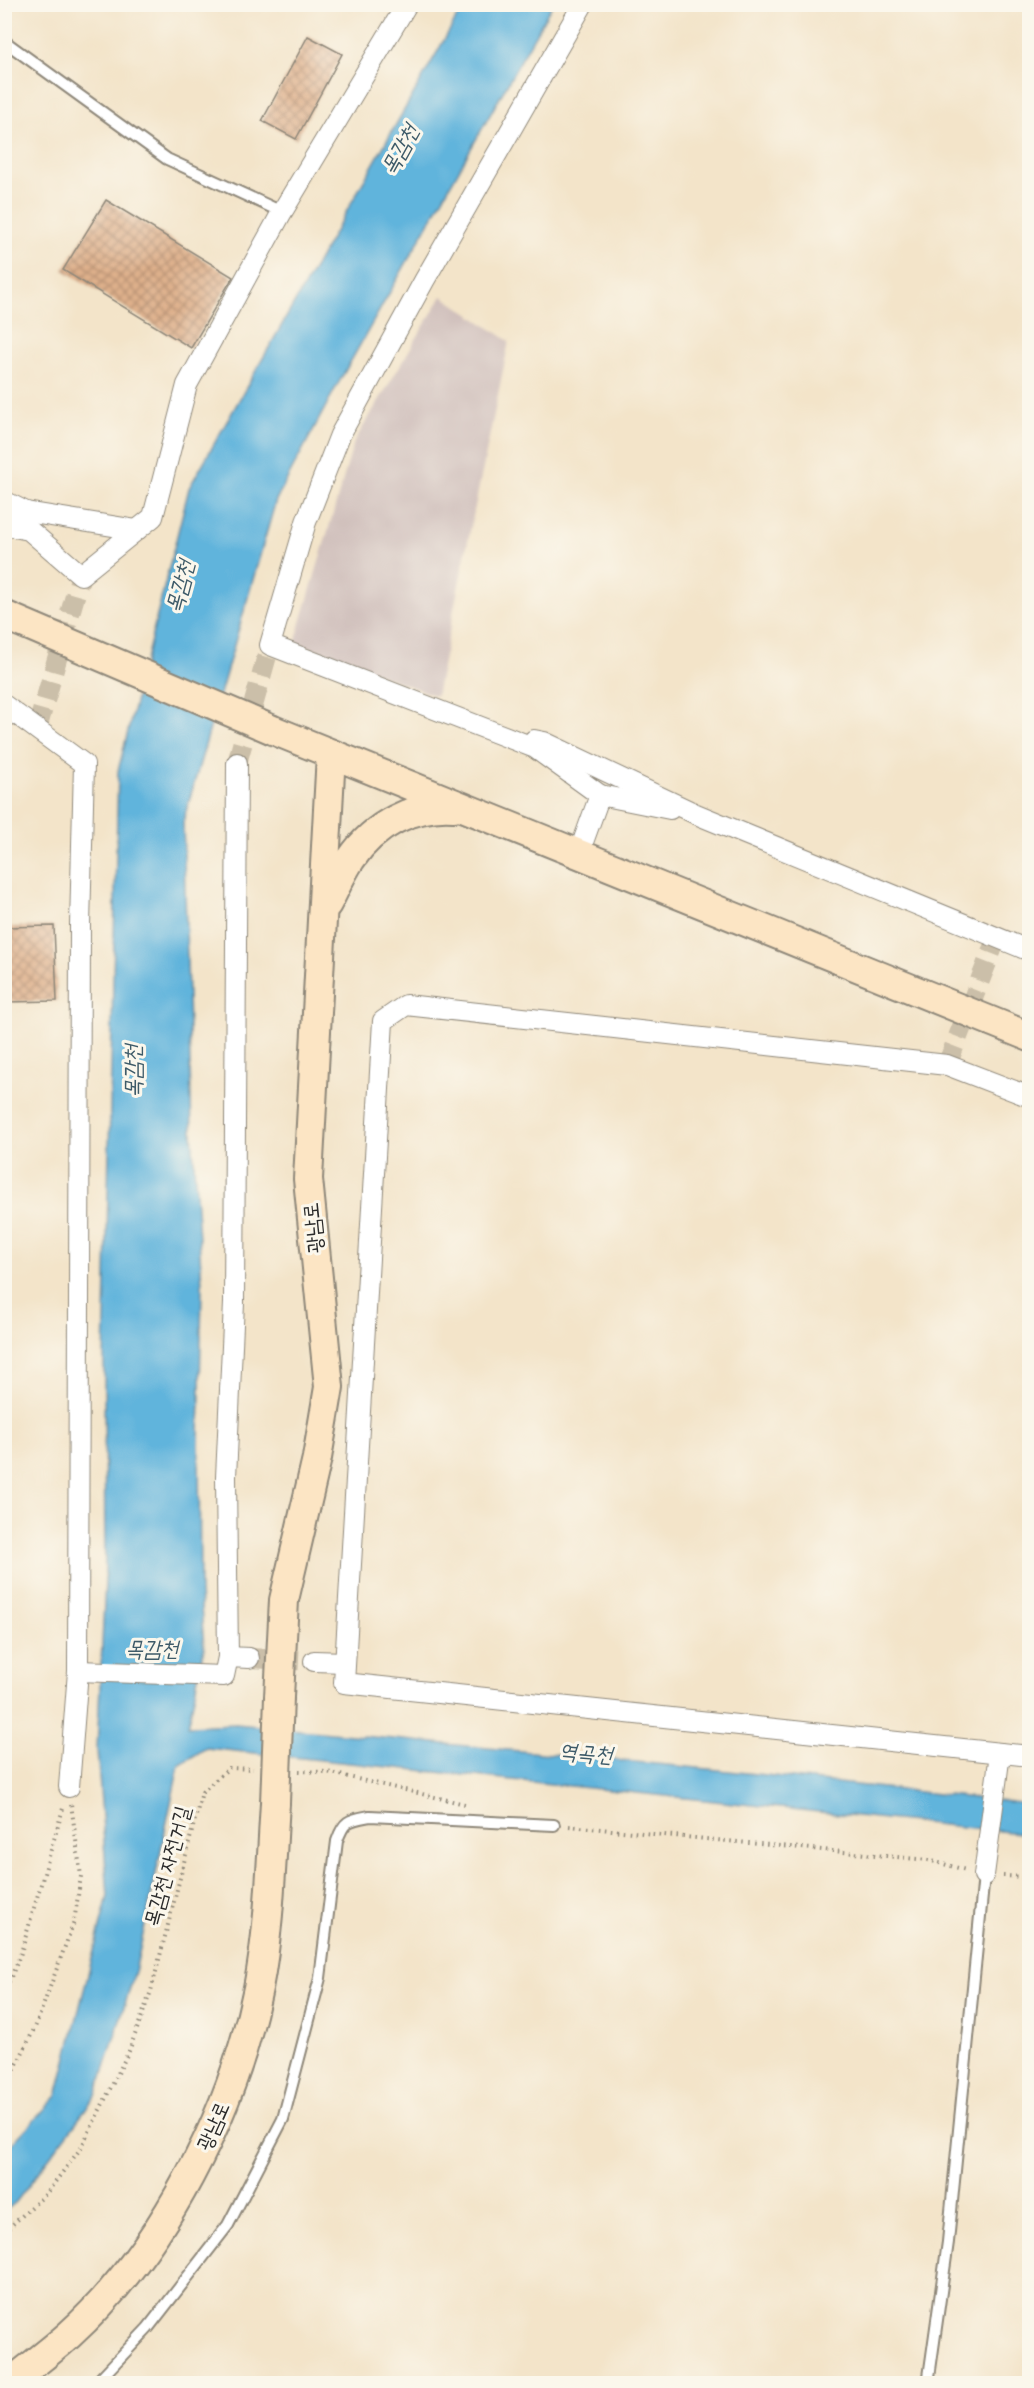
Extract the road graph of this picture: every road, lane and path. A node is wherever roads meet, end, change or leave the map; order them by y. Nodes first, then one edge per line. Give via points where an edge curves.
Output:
1 (407, 4) edge
2 (584, 4) edge
3 (4, 41) edge
4 (282, 212) junction
5 (4, 501) edge
6 (26, 512) junction
7 (4, 524) edge
8 (137, 530) junction
9 (4, 615) edge
10 (4, 705) edge
11 (496, 733) junction
12 (331, 754) junction
13 (237, 763) tunnel mouth
14 (600, 795) junction
15 (468, 808) junction
16 (696, 814) junction
17 (579, 853) junction
18 (323, 912) junction
19 (1029, 951) edge
20 (1029, 1037) edge
21 (1029, 1098) edge
22 (249, 1658) tunnel mouth
23 (314, 1661) tunnel mouth
24 (345, 1662) junction
25 (226, 1666) junction
26 (78, 1671) junction
27 (1000, 1754) junction
28 (1029, 1756) edge
29 (261, 1769) dead end
30 (294, 1771) dead end
31 (69, 1786) junction
32 (474, 1806) dead end
33 (554, 1825) joint
34 (984, 1875) junction
35 (1029, 1877) edge
36 (4, 1993) edge
37 (4, 2091) edge
38 (4, 2232) edge
39 (9, 2384) edge
40 (95, 2384) edge
41 (928, 2384) edge

1 - 4 street
2 - 11 street via 340,435 306,522 270,645
3 - 4 lane via 167,159
4 - 8 street via 187,385 153,517
5 - 6 street
6 - 7 street
6 - 8 street
7 - 8 street via 29,530 81,575
9 - 12 street, bridge
10 - 26 street via 84,764
11 - 14 street via 535,748
11 - 16 street via 544,742
12 - 15 street
12 - 18 street, 광남로
13 - 25 street via 234,1303 226,1477
14 - 16 street
14 - 17 street
15 - 17 street
15 - 18 street via 420,808 382,828 351,858
16 - 19 street
17 - 20 street
18 - 39 street, 광남로, bridge via 308,1179 329,1387 284,1600 268,1913 258,1987 241,2055 219,2116 188,2180 145,2247 102,2300 69,2334
21 - 24 street via 947,1065 406,1005 383,1021
22 - 25 street
23 - 24 street
24 - 27 street via 344,1683
25 - 26 street
26 - 31 street
27 - 28 street
27 - 34 street
29 - 38 path, 목감천 자전거길 via 229,1768 202,1792 150,1991 129,2051 81,2148 46,2194
30 - 32 path via 327,1772
31 - 36 path via 20,1956
31 - 37 path via 81,1876 74,1922 36,2025
33 - 34 path via 928,1860
33 - 40 lane via 370,1816 350,1820 341,1828 320,1978 283,2119 228,2225 148,2328
34 - 35 path
34 - 41 lane via 948,2242

